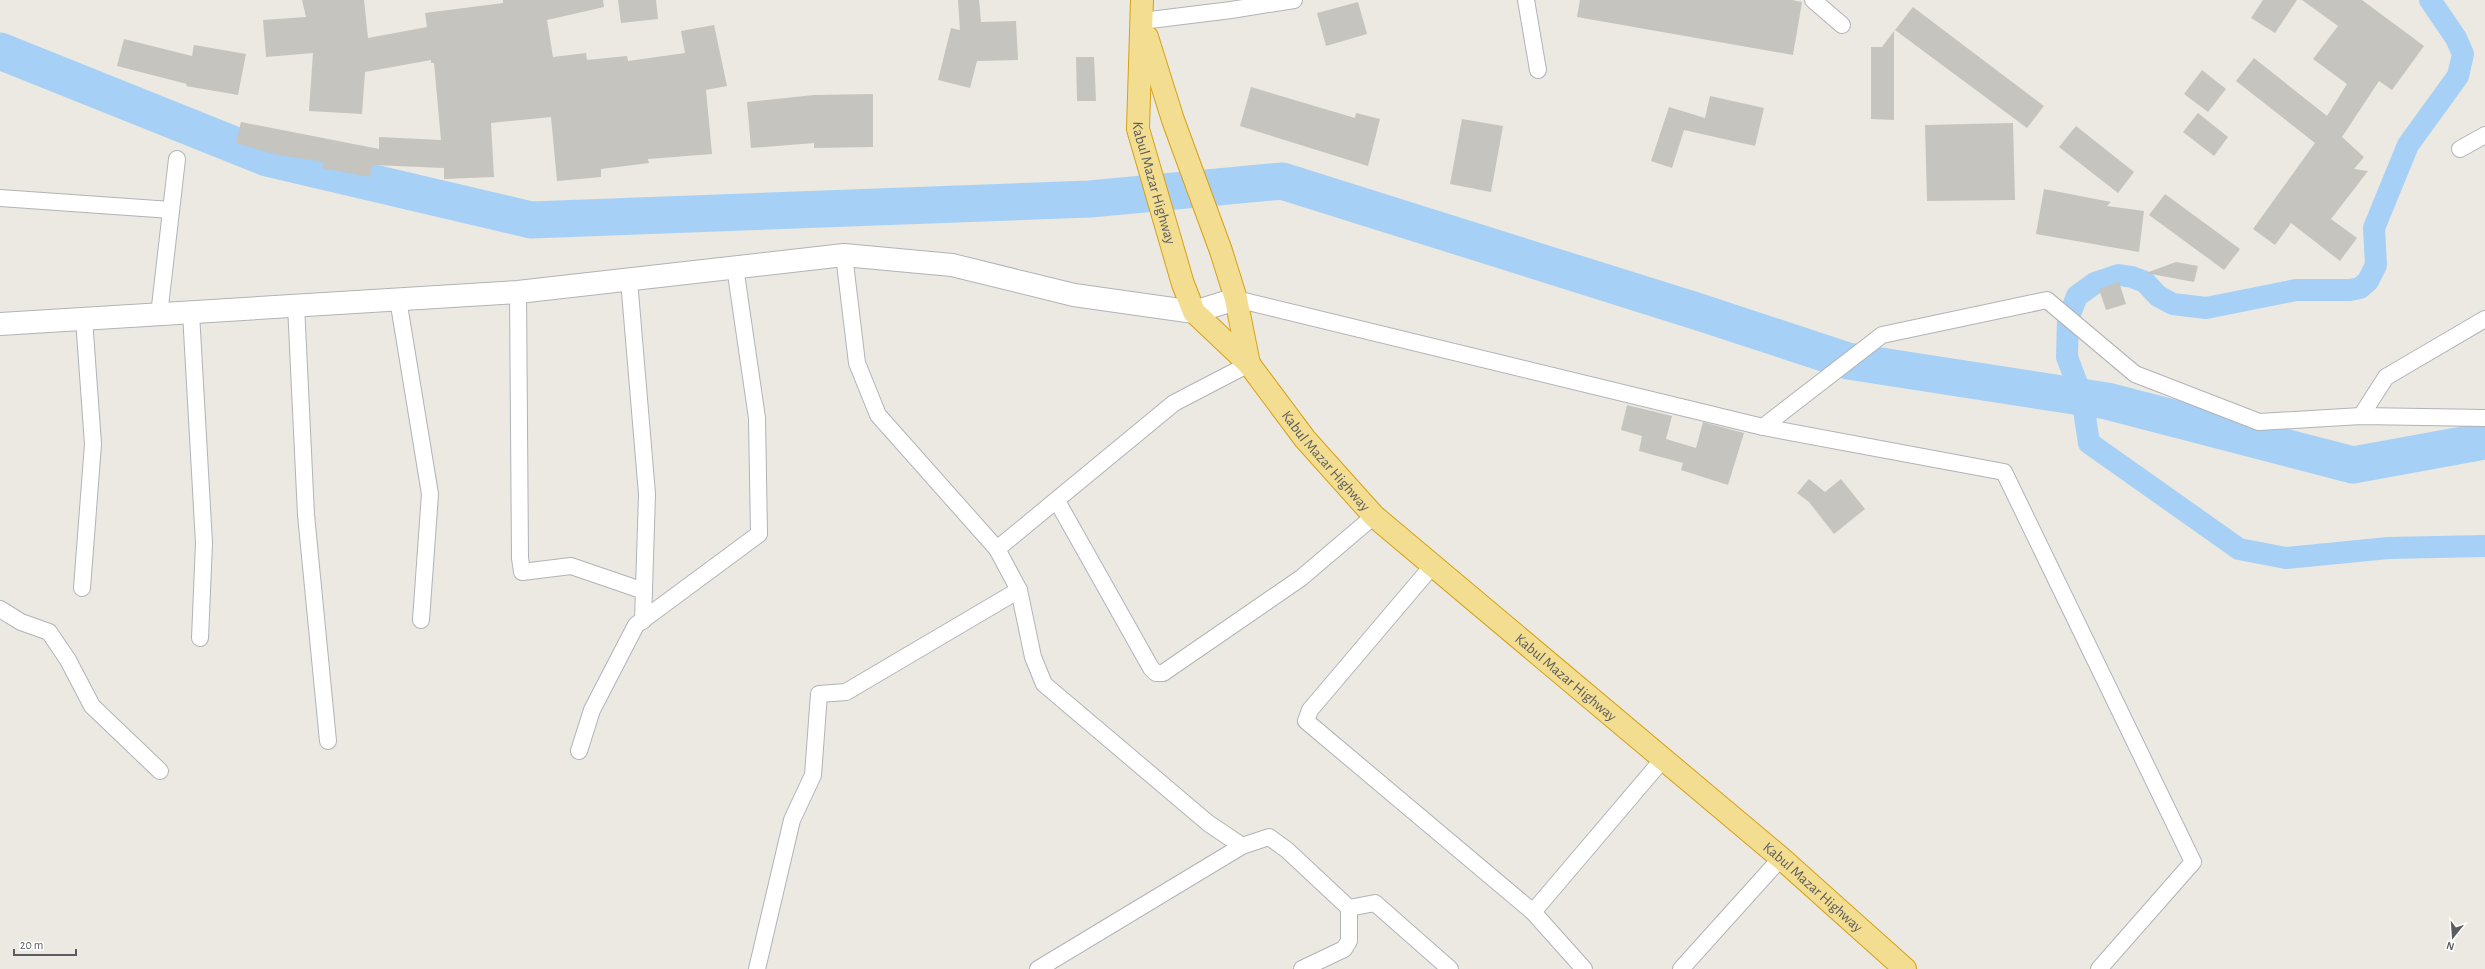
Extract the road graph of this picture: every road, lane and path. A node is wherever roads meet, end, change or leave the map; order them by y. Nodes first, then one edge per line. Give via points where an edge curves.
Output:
1 (1294, 0) edge
2 (1526, 0) edge
3 (1814, 0) edge
4 (1235, 5) edge
5 (1142, 10) edge
6 (1842, 25) dead end
7 (1538, 70) dead end
8 (2485, 135) edge
9 (2460, 149) dead end
10 (177, 159) dead end
11 (0, 198) edge
12 (171, 210) junction
13 (844, 256) junction
14 (736, 266) junction
15 (629, 280) junction
16 (518, 292) junction
17 (398, 299) junction
18 (1236, 300) junction
19 (296, 305) junction
20 (1194, 312) junction
21 (191, 313) junction
22 (159, 315) junction
23 (84, 319) junction
24 (2485, 319) edge
25 (0, 324) edge
26 (1249, 364) junction
27 (2361, 416) junction
28 (2485, 418) edge
29 (1763, 427) junction
30 (1057, 501) junction
31 (1374, 516) junction
32 (997, 549) junction
33 (1433, 565) junction
34 (82, 588) dead end
35 (1019, 590) junction
36 (644, 591) junction
37 (0, 609) edge
38 (421, 620) dead end
39 (643, 621) junction
40 (200, 638) dead end
41 (328, 741) dead end
42 (579, 751) dead end
43 (1663, 759) junction
44 (160, 771) dead end
45 (1242, 846) junction
46 (1781, 858) junction
47 (1349, 908) junction
48 (1533, 912) junction
49 (757, 969) edge
50 (1038, 969) edge
51 (1302, 969) edge
52 (1450, 969) edge
53 (1584, 969) edge
54 (1681, 969) edge
55 (1905, 969) edge
56 (2100, 969) edge

1 - 4 street
2 - 7 street
3 - 6 street
4 - 5 street
5 - 18 highway, Kabul Mazar Highway via 1173,120 1221,251
5 - 20 highway, Kabul Mazar Highway via 1138,129 1183,284
8 - 9 street
10 - 12 street
11 - 12 street
12 - 22 street
13 - 14 street
13 - 20 street via 952,265 1074,295
13 - 32 street via 857,363 878,415
14 - 15 street
14 - 39 street via 757,418 759,534
15 - 16 street
15 - 36 street via 647,494
16 - 17 street
16 - 36 street via 522,572 571,566
17 - 19 street
17 - 38 street via 430,494
18 - 20 street
18 - 26 highway, Kabul Mazar Highway
18 - 29 street
19 - 21 street
19 - 41 street via 306,515
20 - 26 highway, Kabul Mazar Highway
21 - 22 street
21 - 40 street via 204,543
22 - 23 street
23 - 25 street
23 - 34 street via 93,444
24 - 27 street via 2386,377
26 - 30 street via 1174,403
26 - 31 highway, Kabul Mazar Highway via 1305,439
27 - 28 street
27 - 29 street via 2259,422 2135,374 2047,300 1882,335
29 - 56 street via 2004,472 2193,862
30 - 31 street via 1156,673 1163,673 1301,578
30 - 32 street
31 - 33 highway, Kabul Mazar Highway
32 - 35 street
33 - 43 highway, Kabul Mazar Highway
33 - 48 street via 1310,710 1306,721
35 - 45 street via 1033,657 1044,684 1208,823
35 - 49 street via 846,692 819,694 813,775 792,820
36 - 39 street
37 - 44 street via 21,622 49,632 68,660 92,706
39 - 42 street via 636,625 592,710
43 - 46 highway, Kabul Mazar Highway
43 - 48 street
45 - 47 street via 1269,837 1287,850
45 - 50 street
46 - 54 street
46 - 55 highway, Kabul Mazar Highway
47 - 51 street via 1349,941 1344,949
47 - 52 street via 1375,903
48 - 53 street

